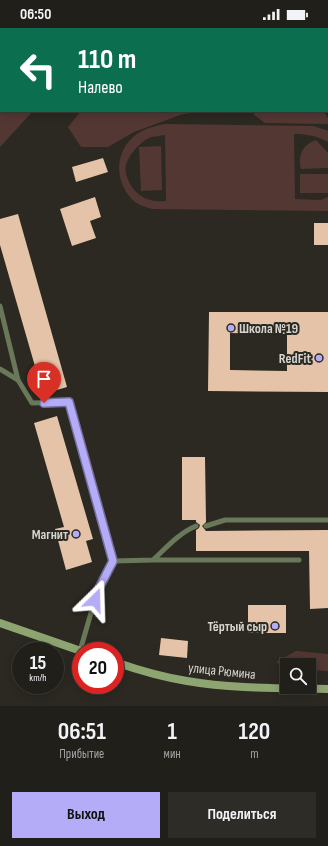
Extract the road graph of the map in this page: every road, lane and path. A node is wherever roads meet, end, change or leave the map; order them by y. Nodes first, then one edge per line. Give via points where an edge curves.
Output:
1 (0, 306) edge
2 (0, 369) edge
3 (18, 380) junction
4 (328, 520) edge
5 (196, 526) dead end
6 (206, 526) dead end
7 (153, 560) junction
8 (299, 560) dead end
9 (113, 561) junction
10 (0, 623) edge
11 (83, 642) edge
12 (72, 648) edge
13 (124, 665) edge
14 (328, 689) edge

1 - 3 lane
2 - 3 lane
3 - 9 lane via 32,403 69,402
4 - 6 lane via 225,520
5 - 7 lane via 176,538
7 - 8 lane
7 - 9 lane
9 - 11 lane via 97,592
10 - 12 main road
13 - 14 main road, улица Рюмина via 187,681 244,687

